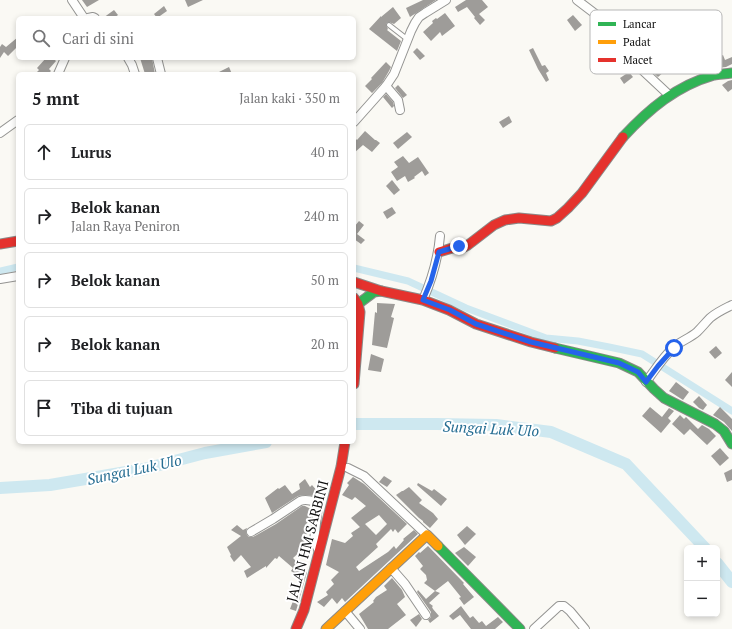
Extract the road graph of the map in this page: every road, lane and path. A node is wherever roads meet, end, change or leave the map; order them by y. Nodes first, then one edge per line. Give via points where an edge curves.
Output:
1 (72, 0) edge
2 (446, 0) edge
3 (577, 0) edge
4 (590, 10) edge
5 (83, 16) edge
6 (389, 25) dead end
7 (408, 40) junction
8 (64, 60) edge
9 (129, 60) edge
10 (158, 60) edge
11 (59, 72) edge
12 (134, 72) edge
13 (160, 72) edge
14 (732, 73) edge
15 (647, 74) edge
16 (386, 86) junction
17 (669, 95) junction
18 (400, 110) dead end
19 (356, 120) edge
20 (16, 121) edge
21 (0, 133) edge
22 (440, 236) dead end
23 (16, 241) edge
24 (0, 244) edge
25 (439, 252) junction
26 (16, 276) edge
27 (0, 279) edge
28 (356, 283) edge
29 (381, 291) junction
30 (423, 300) junction
31 (356, 301) edge
32 (732, 305) edge
33 (356, 368) edge
34 (646, 382) junction
35 (731, 442) edge
36 (345, 444) edge
37 (348, 468) dead end
38 (251, 532) dead end
39 (427, 535) junction
40 (319, 551) junction
41 (391, 568) junction
42 (345, 611) junction
43 (426, 615) dead end
44 (296, 629) edge
45 (326, 629) edge
46 (360, 629) edge
47 (520, 629) edge
48 (534, 629) edge
49 (585, 629) edge

1 - 5 street
2 - 7 street via 419,17
3 - 4 street
6 - 7 lane
7 - 16 street via 394,74
8 - 11 street
9 - 12 street
10 - 13 street
14 - 17 main road via 715,75 691,83
15 - 17 street
16 - 18 street via 398,100
16 - 19 street
17 - 25 main road via 637,122 582,193 557,218 544,222 519,218 505,220 494,225 468,245
20 - 21 street
22 - 25 street
23 - 24 main road
25 - 30 street
26 - 27 street
28 - 29 main road
29 - 30 main road
29 - 31 main road
30 - 34 main road via 450,310 476,324 531,342 619,363 638,372
31 - 33 main road via 360,312
32 - 34 street via 719,310 697,332 681,341 666,355
34 - 35 main road via 664,398 715,424 724,431
36 - 40 main road, JALAN HM SARBINI
37 - 39 street via 364,476
38 - 40 street via 300,501 314,502 318,506 314,541
39 - 41 main road
39 - 47 main road
40 - 44 main road, JALAN HM SARBINI via 304,610
41 - 42 main road
41 - 43 street
42 - 45 main road
42 - 46 street
48 - 49 street via 559,606 564,606

